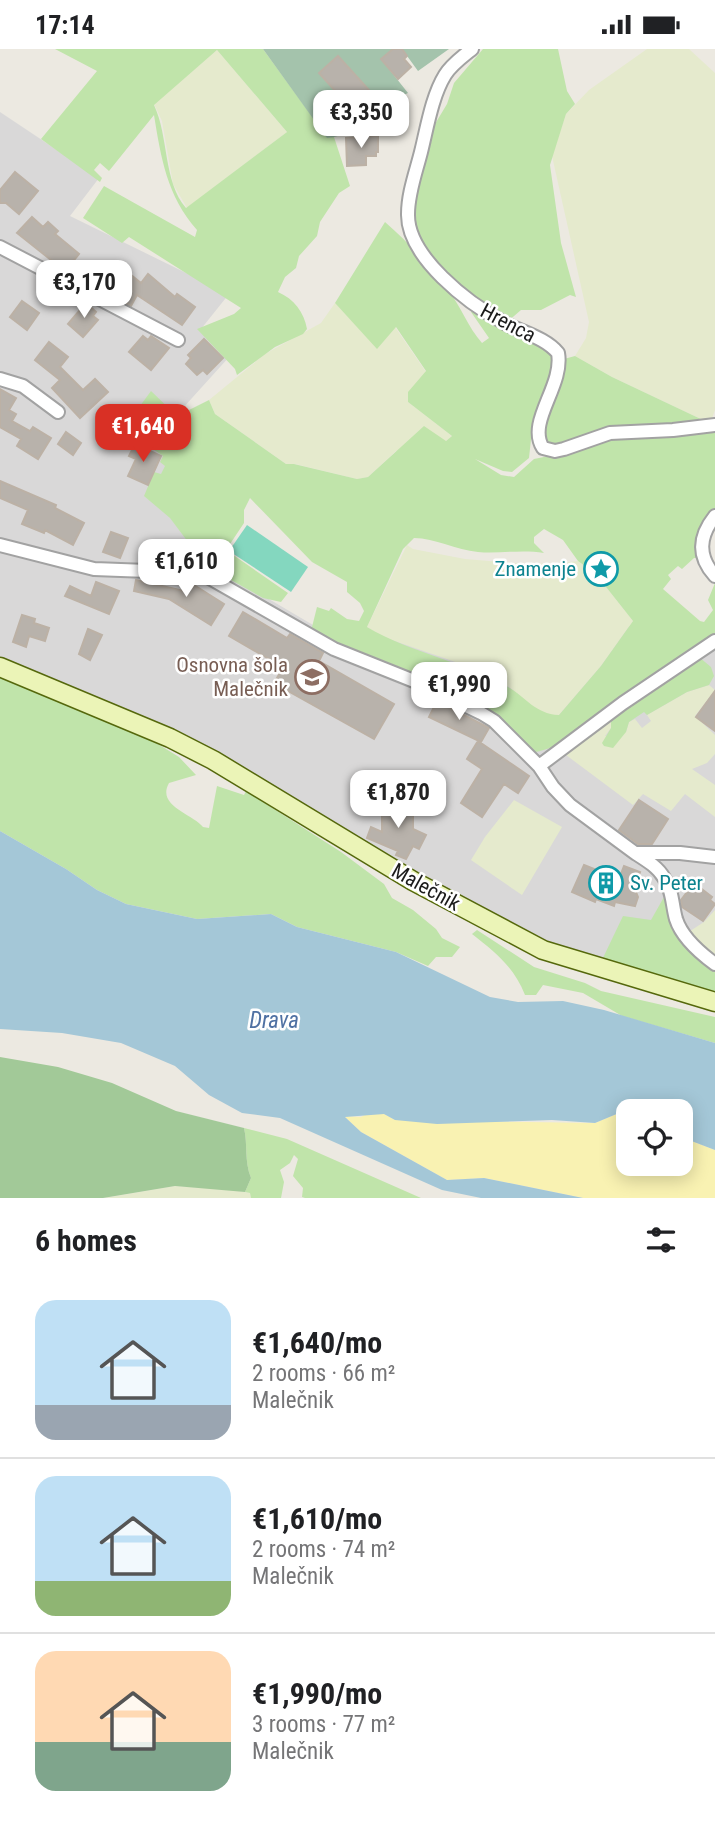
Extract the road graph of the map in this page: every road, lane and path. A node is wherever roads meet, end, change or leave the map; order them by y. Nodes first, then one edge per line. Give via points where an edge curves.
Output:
1 (471, 49) edge
2 (0, 247) edge
3 (178, 339) dead end
4 (0, 379) edge
5 (58, 412) dead end
6 (715, 425) edge
7 (715, 516) edge
8 (0, 545) edge
9 (715, 576) edge
10 (715, 641) edge
11 (0, 667) edge
12 (539, 766) junction
13 (635, 853) junction
14 (715, 857) edge
15 (715, 964) edge
16 (715, 1002) edge

1 - 6 street, Hrenca via 444,76 408,216 415,242 446,282 466,300 558,353 558,376 540,420 538,441 555,451 610,433
2 - 3 street
4 - 5 street via 23,386
7 - 9 street via 701,544
8 - 12 street via 94,569 201,573 334,649 481,713
10 - 12 street
11 - 16 street, Malečnik via 170,738 413,881 543,950
12 - 13 street via 570,805
13 - 14 street
13 - 15 street via 664,877 677,921 700,953

